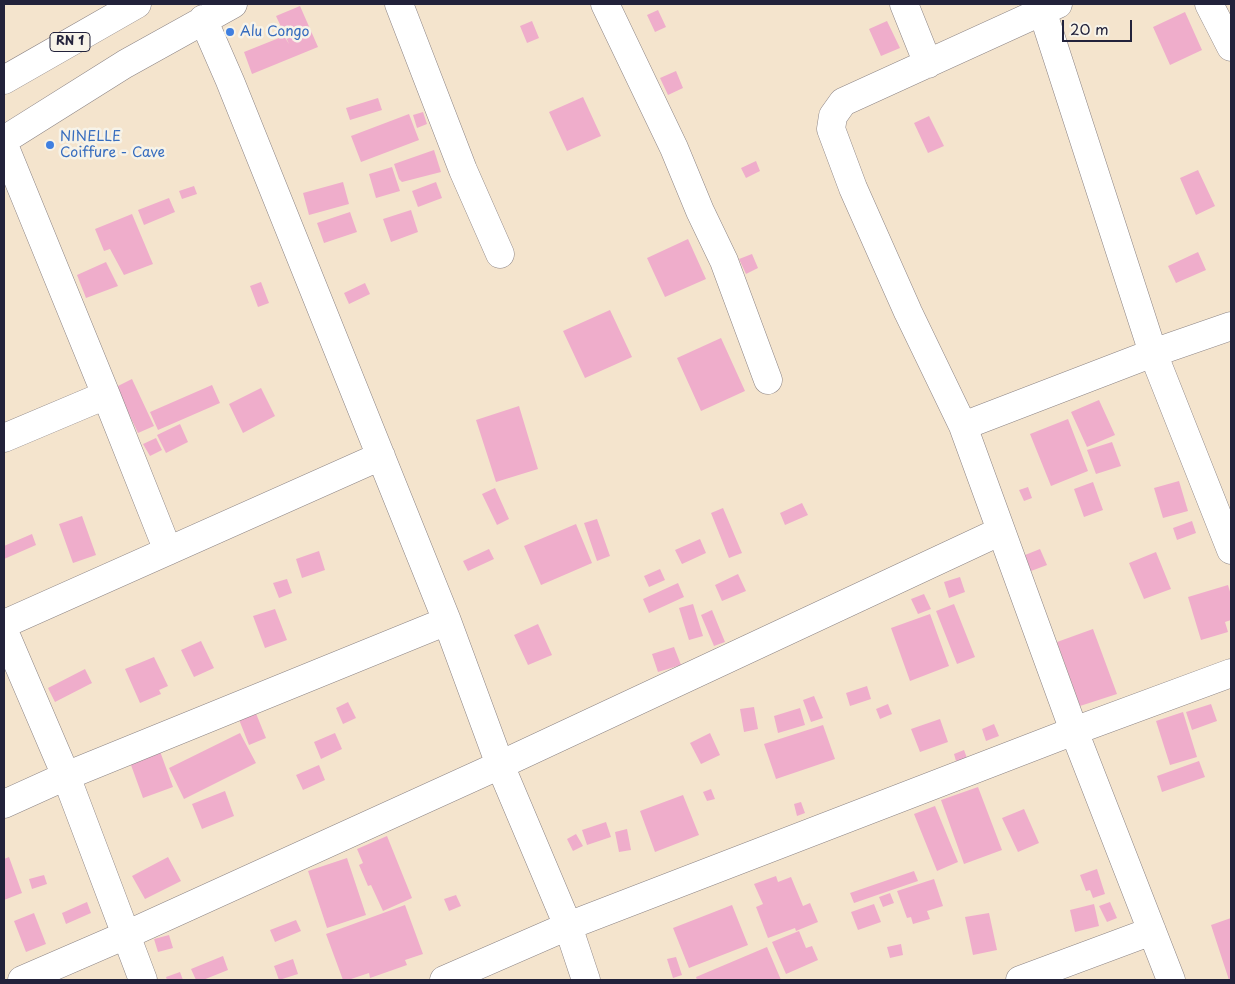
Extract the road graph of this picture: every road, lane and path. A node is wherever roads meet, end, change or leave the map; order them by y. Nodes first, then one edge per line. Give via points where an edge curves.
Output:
1 (137, 4) edge
2 (233, 4) edge
3 (399, 4) edge
4 (605, 4) edge
5 (904, 4) edge
6 (1208, 4) edge
7 (1050, 7) edge
8 (203, 19) junction
9 (1231, 47) edge
10 (928, 64) junction
11 (4, 80) edge
12 (4, 140) edge
13 (4, 145) edge
14 (500, 254) dead end
15 (1231, 326) edge
16 (1153, 353) junction
17 (768, 380) dead end
18 (106, 395) junction
19 (963, 426) junction
20 (4, 438) edge
21 (381, 456) junction
22 (1001, 531) junction
23 (1231, 550) edge
24 (168, 551) junction
25 (448, 621) junction
26 (4, 624) edge
27 (4, 631) edge
28 (1231, 674) edge
29 (1074, 731) junction
30 (500, 765) junction
31 (66, 776) junction
32 (4, 804) edge
33 (568, 926) junction
34 (1152, 931) junction
35 (126, 935) junction
36 (22, 980) edge
37 (143, 980) edge
38 (444, 980) edge
39 (586, 980) edge
40 (1020, 980) edge
41 (1171, 980) edge

1 - 11 main road, RN 1
2 - 8 main road
3 - 14 main road via 463,170
4 - 17 main road via 724,261
5 - 10 main road
6 - 9 main road
7 - 10 main road
7 - 16 main road
8 - 12 main road via 124,64
8 - 21 main road
10 - 19 main road via 843,102 833,116 831,129 908,312
13 - 18 main road
15 - 16 main road
16 - 19 main road
16 - 23 main road
18 - 20 main road
18 - 24 main road
19 - 22 main road
21 - 24 main road
21 - 25 main road
22 - 29 main road
22 - 30 main road
24 - 26 main road
25 - 30 main road
25 - 31 main road
27 - 31 main road
28 - 29 main road
29 - 33 main road
29 - 34 main road
30 - 33 main road
30 - 35 main road
31 - 32 main road
31 - 35 main road
33 - 38 main road
33 - 39 main road
34 - 40 main road
34 - 41 main road
35 - 36 main road
35 - 37 main road

